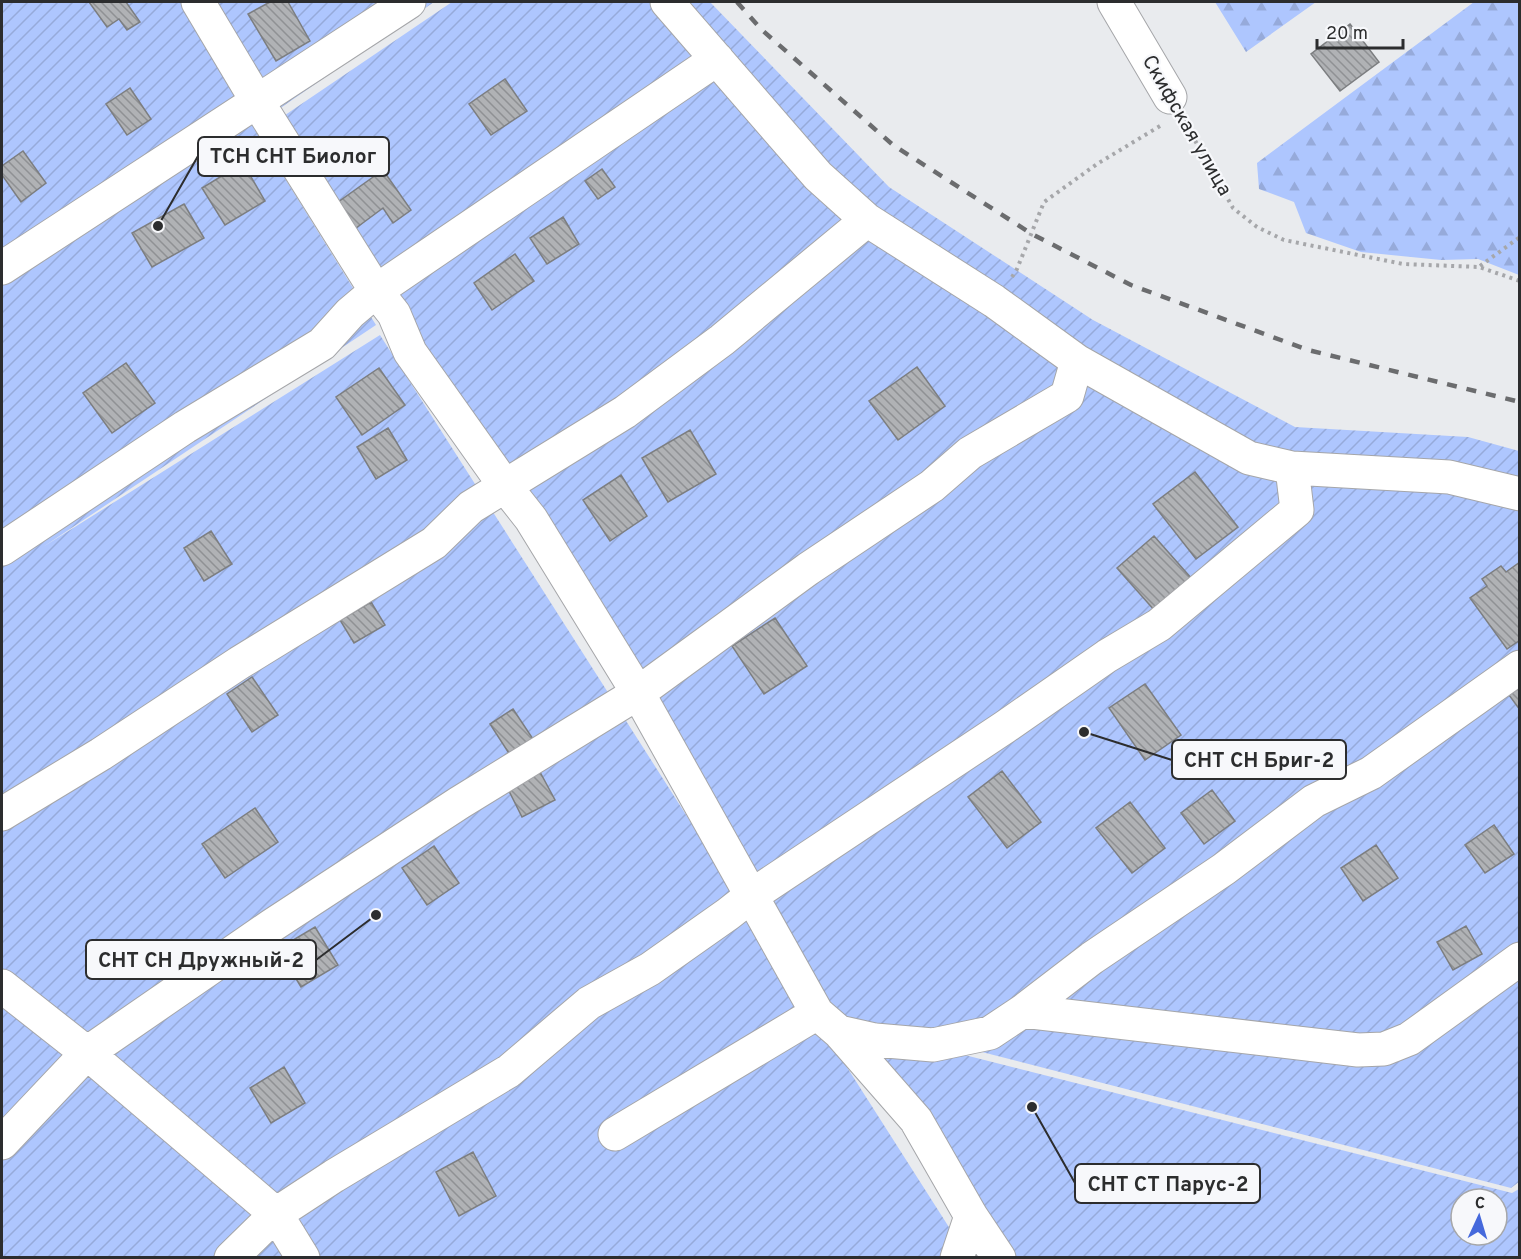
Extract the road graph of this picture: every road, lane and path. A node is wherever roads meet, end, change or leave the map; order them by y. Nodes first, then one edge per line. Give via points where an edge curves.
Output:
1 (198, 2) edge
2 (409, 2) edge
3 (667, 2) edge
4 (1114, 2) edge
5 (717, 59) junction
6 (1170, 97) junction
7 (257, 102) junction
8 (867, 220) junction
9 (1520, 237) edge
10 (1479, 267) junction
11 (2, 268) edge
12 (1520, 281) edge
13 (376, 291) junction
14 (994, 301) junction
15 (1077, 361) junction
16 (1292, 468) junction
17 (505, 486) junction
18 (1520, 494) edge
19 (2, 549) edge
20 (1520, 667) edge
21 (638, 693) junction
22 (2, 814) edge
23 (751, 896) junction
24 (1520, 959) edge
25 (2, 986) edge
26 (1023, 1011) junction
27 (828, 1022) junction
28 (87, 1053) junction
29 (615, 1134) dead end
30 (2, 1143) edge
31 (276, 1214) junction
32 (971, 1216) junction
33 (231, 1257) edge
34 (303, 1257) edge
35 (957, 1257) edge
36 (999, 1257) edge

1 - 7 street
2 - 7 street
3 - 5 street
4 - 6 street, Скифская улица
5 - 8 street via 818,176
5 - 13 street
6 - 10 path, Скифская улица via 1233,208 1257,227 1284,240 1351,255 1403,264
6 - 14 path via 1161,125 1044,202 1017,269
7 - 11 street
7 - 13 street
8 - 14 street
8 - 17 street via 722,340 625,412
9 - 10 path
10 - 12 path, Скифская улица
13 - 17 street via 394,314 410,352
13 - 19 street via 322,344 185,427
14 - 15 street
15 - 16 street via 1250,458
15 - 21 street via 1067,396 970,453 932,486 808,569
16 - 18 street via 1449,477
16 - 23 street via 1297,510 1159,625
17 - 21 street via 531,519
17 - 22 street via 471,507 434,543
20 - 26 street via 1371,773 1314,801
21 - 23 street
21 - 28 street via 459,803
23 - 27 street
23 - 31 street via 650,969 589,1003 509,1071
24 - 26 street via 1409,1039 1384,1049 1358,1050
25 - 28 street
26 - 27 street via 990,1033 933,1045 874,1040
27 - 29 street
27 - 32 street via 916,1119
28 - 30 street
28 - 31 street
31 - 33 street
31 - 34 street
32 - 35 street
32 - 36 street

